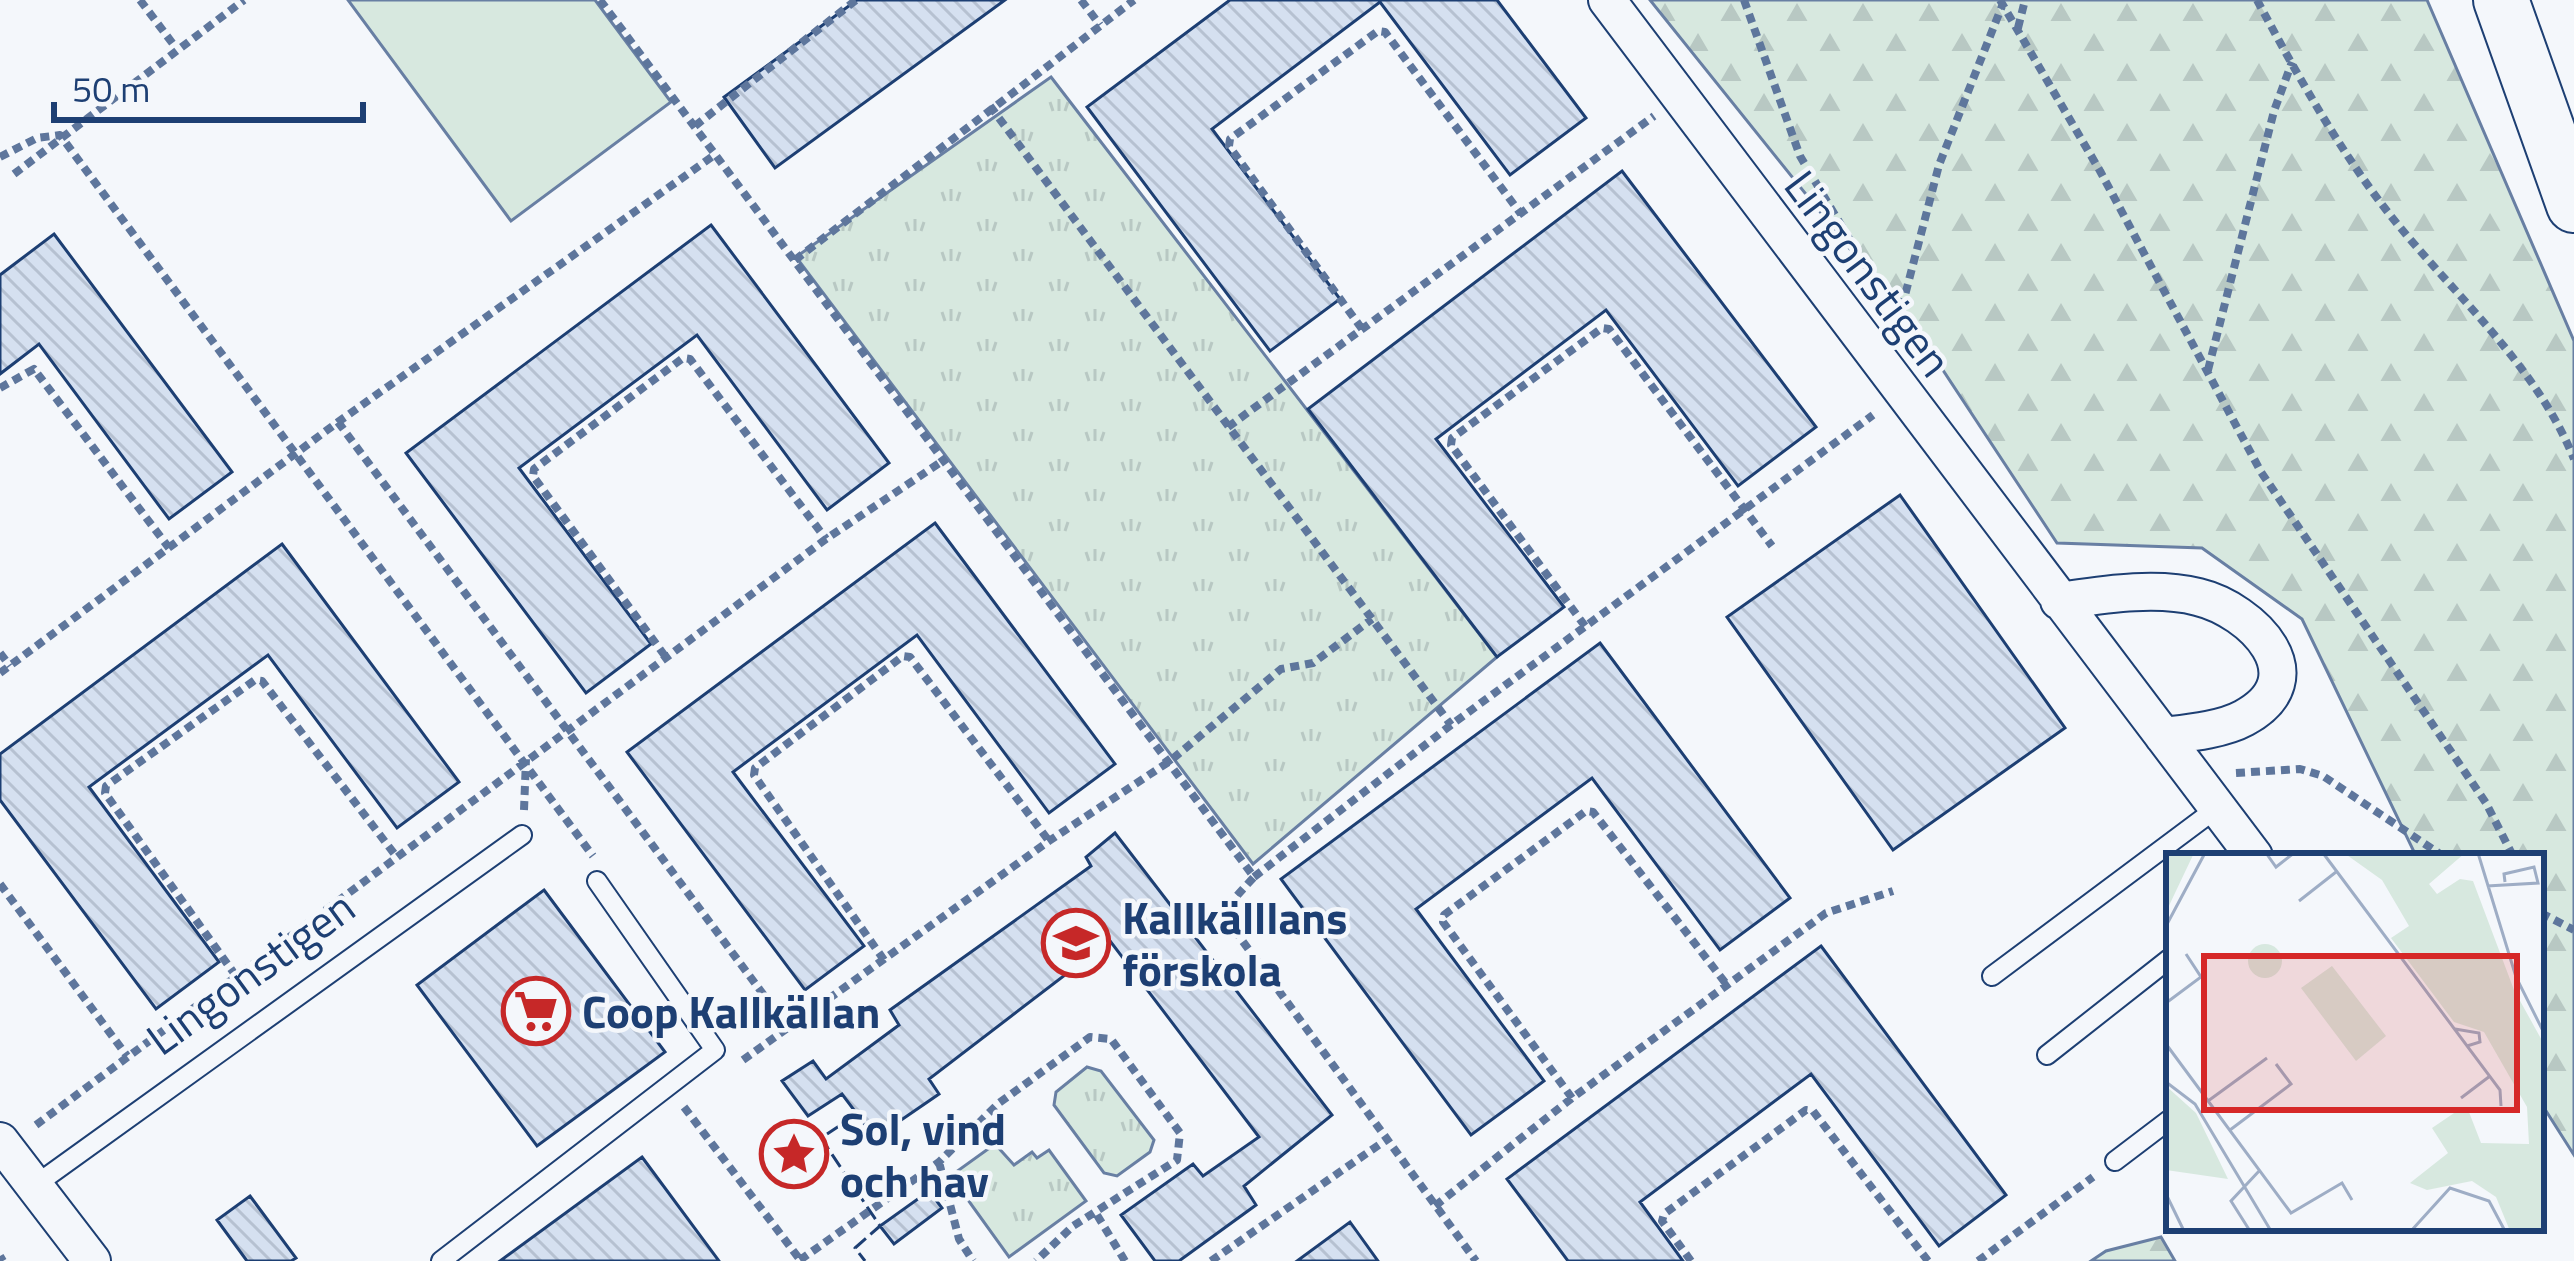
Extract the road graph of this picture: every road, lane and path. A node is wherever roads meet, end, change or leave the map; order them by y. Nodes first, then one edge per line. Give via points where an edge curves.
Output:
1 (140, 0) edge
2 (244, 0) edge
3 (600, 0) edge
4 (856, 0) edge
5 (1081, 0) edge
6 (1133, 0) edge
7 (1606, 0) edge
8 (1744, 0) edge
9 (2025, 0) edge
10 (2257, 0) edge
11 (2501, 0) edge
12 (2001, 2) edge
13 (1100, 25) junction
14 (2017, 29) junction
15 (176, 48) junction
16 (2292, 62) junction
17 (990, 106) junction
18 (1672, 125) dead end
19 (694, 126) junction
20 (59, 135) junction
21 (716, 154) junction
22 (0, 157) edge
23 (14, 174) dead end
24 (2574, 205) edge
25 (1521, 214) junction
26 (795, 260) junction
27 (1898, 321) junction
28 (1363, 329) junction
29 (2207, 371) junction
30 (1886, 375) junction
31 (0, 388) edge
32 (338, 422) junction
33 (1228, 427) junction
34 (298, 452) junction
35 (2574, 459) edge
36 (944, 460) junction
37 (1743, 511) junction
38 (826, 538) junction
39 (1772, 546) dead end
40 (169, 548) junction
41 (2059, 601) junction
42 (1372, 619) junction
43 (1585, 626) junction
44 (0, 653) edge
45 (665, 656) junction
46 (10, 666) junction
47 (0, 673) edge
48 (1451, 724) junction
49 (567, 729) junction
50 (2163, 736) junction
51 (526, 759) junction
52 (1170, 761) junction
53 (2210, 798) junction
54 (522, 835) joint
55 (1049, 841) junction
56 (2252, 853) edge
57 (2439, 853) edge
58 (2511, 853) edge
59 (396, 856) junction
60 (1254, 877) junction
61 (597, 881) joint
62 (0, 884) edge
63 (1893, 891) dead end
64 (2544, 914) edge
65 (2574, 930) edge
66 (884, 960) junction
67 (2166, 961) edge
68 (236, 976) junction
69 (1992, 976) dead end
70 (1727, 985) junction
71 (789, 1029) junction
72 (2047, 1055) dead end
73 (127, 1056) junction
74 (735, 1066) dead end
75 (699, 1090) dead end
76 (1572, 1098) junction
77 (2166, 1122) edge
78 (16, 1134) edge
79 (1387, 1140) junction
80 (2115, 1161) joint
81 (939, 1162) junction
82 (34, 1186) junction
83 (1436, 1206) junction
84 (1097, 1215) junction
85 (801, 1260) edge
86 (92, 1261) edge
87 (441, 1261) edge
88 (973, 1261) edge
89 (1036, 1261) edge
90 (1125, 1261) edge
91 (1211, 1261) edge
92 (1477, 1261) edge
93 (1691, 1261) edge
94 (1928, 1261) edge
95 (1978, 1261) edge

1 - 15 path
2 - 15 path
3 - 19 path
4 - 19 path
5 - 13 path
6 - 13 path
7 - 30 street, Lingonstigen
8 - 27 path via 1800,155
9 - 14 path
10 - 16 path
11 - 24 street
12 - 14 path
12 - 27 path via 1939,164
13 - 17 path
14 - 29 path
15 - 20 path
16 - 29 path
16 - 35 path via 2386,209 2560,424
17 - 26 path
17 - 33 path
18 - 25 path via 1660,111
19 - 21 path
20 - 22 path
20 - 23 path
20 - 34 path
21 - 26 path
21 - 32 path
25 - 28 path
25 - 28 path via 1378,31 1229,146
26 - 36 path
27 - 30 path
28 - 33 path
29 - 58 path via 2261,472 2486,803
30 - 37 path via 1882,408
30 - 41 street, Lingonstigen
31 - 40 path via 34,369
32 - 34 path
32 - 49 path
33 - 42 path
34 - 40 path
34 - 51 path
36 - 38 path
36 - 52 path
37 - 39 path
37 - 43 path
37 - 43 path via 1602,328 1451,445
38 - 45 path
38 - 45 path via 683,358 533,476
40 - 46 path
41 - 50 street, Lingonstigen
41 - 50 street via 2196,596 2260,628 2274,652 2276,679 2264,704 2242,720
42 - 48 path
42 - 52 path via 1313,663 1281,668
43 - 48 path
44 - 46 path
45 - 49 path
46 - 47 path
48 - 60 path
49 - 51 path
49 - 71 path
50 - 53 street, Lingonstigen
51 - 54 path
51 - 59 path
51 - 61 path via 592,848
52 - 55 path
52 - 60 path
53 - 56 street, Lingonstigen
53 - 57 path via 2219,776 2300,770 2324,776
53 - 69 lane
54 - 82 lane, Lingonstigen
55 - 66 path
55 - 66 path via 903,656 754,775
59 - 68 path
59 - 68 path via 262,681 106,786
60 - 79 path via 1233,900 1233,928
61 - 87 lane via 716,1050
62 - 73 path
63 - 70 path via 1826,913
64 - 65 path
66 - 71 path
67 - 72 lane
68 - 73 path
70 - 76 path
70 - 76 path via 1586,811 1442,922
71 - 74 path
73 - 78 path
75 - 85 path via 681,1103
76 - 83 path
77 - 80 lane
78 - 82 street
79 - 83 path
79 - 91 path
80 - 95 path
81 - 84 path via 999,1103 1090,1037 1112,1039 1183,1141 1177,1160
81 - 85 path
81 - 88 path via 959,1239
82 - 86 street
83 - 92 path
84 - 89 path
84 - 90 path
93 - 94 path via 1664,1214 1806,1110

